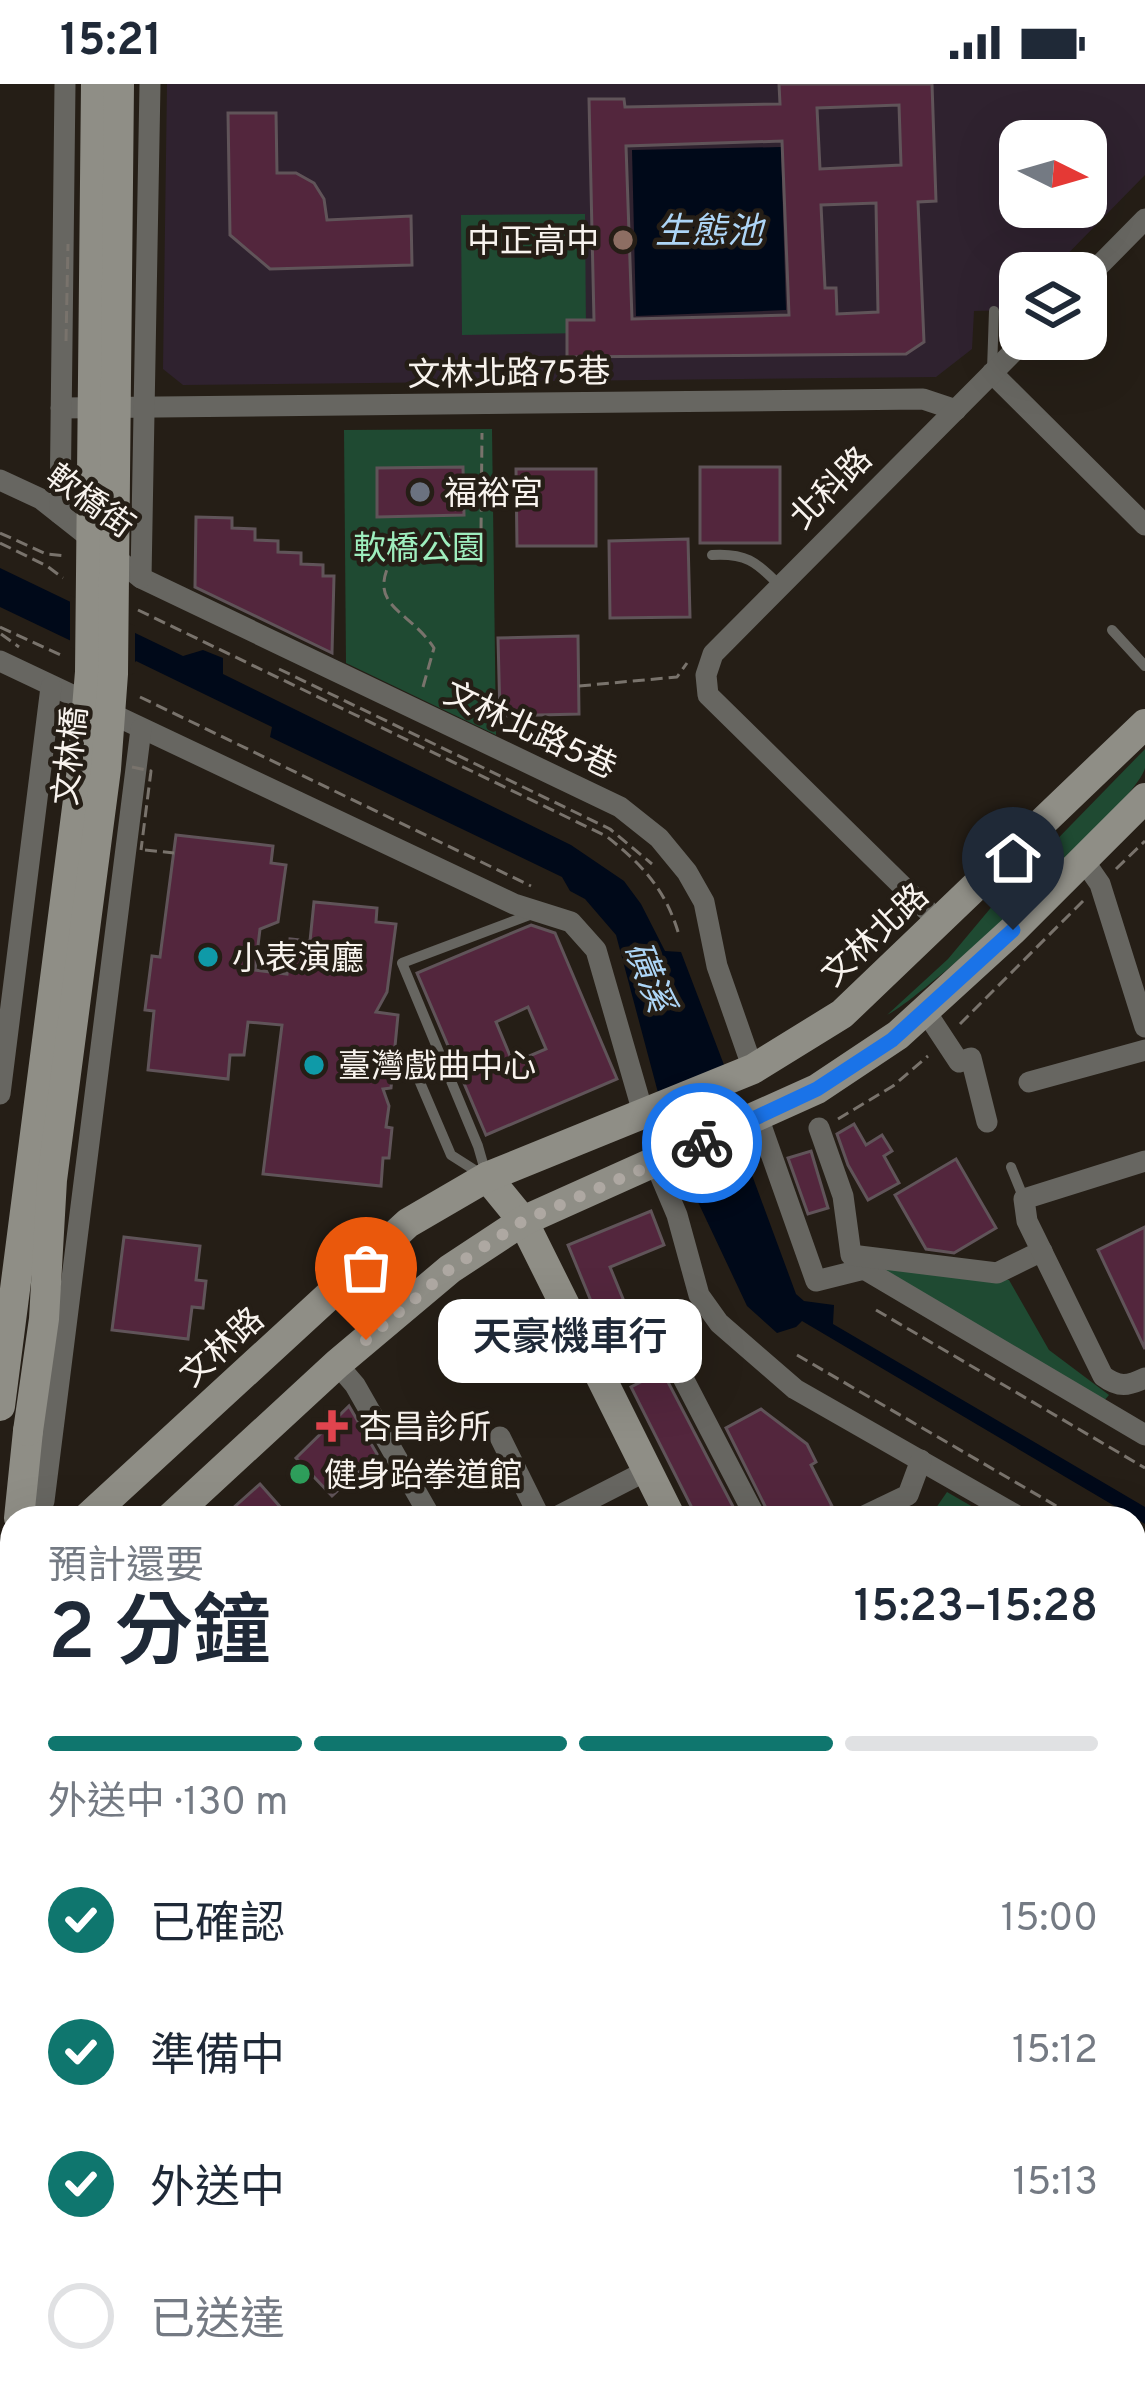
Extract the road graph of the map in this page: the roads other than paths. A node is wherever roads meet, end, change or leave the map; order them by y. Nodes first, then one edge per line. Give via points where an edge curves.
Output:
1 (64, 84) edge
2 (96, 84) edge
3 (118, 84) edge
4 (149, 84) edge
5 (1145, 219) edge
6 (1107, 258) edge
7 (994, 311) dead end
8 (1005, 360) edge
9 (992, 373) junction
10 (62, 408) junction
11 (145, 409) junction
12 (956, 410) junction
13 (0, 480) edge
14 (60, 514) junction
15 (1145, 525) edge
16 (712, 555) dead end
17 (141, 578) junction
18 (779, 585) junction
19 (1112, 630) dead end
20 (0, 661) edge
21 (1145, 666) edge
22 (51, 687) junction
23 (99, 709) junction
24 (1145, 724) edge
25 (141, 729) junction
26 (93, 767) dead end
27 (1145, 798) edge
28 (1082, 858) junction
29 (543, 901) junction
30 (940, 923) junction
31 (7, 976) edge
32 (1137, 979) edge
33 (926, 1012) junction
34 (1145, 1027) edge
35 (1145, 1050) edge
36 (412, 1066) dead end
37 (2, 1069) edge
38 (747, 1072) junction
39 (1029, 1082) dead end
40 (0, 1094) edge
41 (654, 1111) junction
42 (754, 1119) junction
43 (987, 1122) dead end
44 (819, 1128) dead end
45 (1145, 1161) edge
46 (1011, 1167) dead end
47 (667, 1169) junction
48 (487, 1177) junction
49 (1024, 1198) junction
50 (523, 1221) junction
51 (1042, 1251) junction
52 (338, 1364) junction
53 (682, 1376) road end
54 (1145, 1378) edge
55 (0, 1406) edge
56 (1145, 1435) edge
57 (500, 1437) dead end
58 (921, 1460) junction
59 (646, 1471) junction
60 (20, 1506) edge
61 (41, 1506) edge
62 (100, 1506) edge
63 (183, 1506) edge
64 (424, 1506) edge
65 (534, 1506) edge
66 (577, 1506) edge
67 (665, 1506) edge
68 (750, 1506) edge
69 (885, 1506) edge
70 (1017, 1506) edge

1 - 10 street
2 - 55 street, 文林橋, bridge via 91,672
3 - 60 street, 文林橋, bridge via 111,698
4 - 11 street
5 - 6 street
7 - 9 lane
8 - 9 street, 北科路
9 - 12 street, 北科路
9 - 15 street
10 - 11 street, 文林北路75巷
10 - 14 street
11 - 12 street, 文林北路75巷 via 923,398
11 - 17 street
12 - 18 street, 北科路
13 - 14 street, 軟橋街
14 - 17 street, 軟橋街
16 - 18 lane via 739,553
17 - 38 street, 文林北路5巷 via 620,807 659,838 704,902
18 - 30 street, 北科路 via 713,654 708,695
19 - 21 lane
20 - 22 street
22 - 23 street
22 - 31 street
23 - 25 street
23 - 26 lane
24 - 30 street, 文林北路
25 - 29 street via 514,904
25 - 61 street
27 - 28 street
28 - 32 street
28 - 33 street
29 - 41 street via 596,950
29 - 48 lane via 402,963
30 - 38 street, 文林北路 via 842,1014
31 - 37 street
32 - 34 street
33 - 42 street via 817,1089
33 - 43 street via 959,1062 971,1058
35 - 39 street
36 - 48 lane via 451,1155
37 - 40 street
38 - 41 street, 文林北路
41 - 48 street, 文林路
42 - 47 street
42 - 56 street via 816,1281 864,1269
44 - 51 street via 843,1196 850,1255 997,1273
45 - 49 street
46 - 49 lane
47 - 50 street
47 - 58 street via 699,1295 719,1323 795,1389
48 - 50 street
48 - 62 street, 文林路 via 408,1223
49 - 51 street
50 - 52 street via 450,1269
50 - 59 street
51 - 54 street via 1103,1376 1127,1386
52 - 63 street
52 - 64 street
53 - 68 street
57 - 65 street
58 - 69 street via 908,1495
58 - 70 street
59 - 66 street
59 - 67 street

